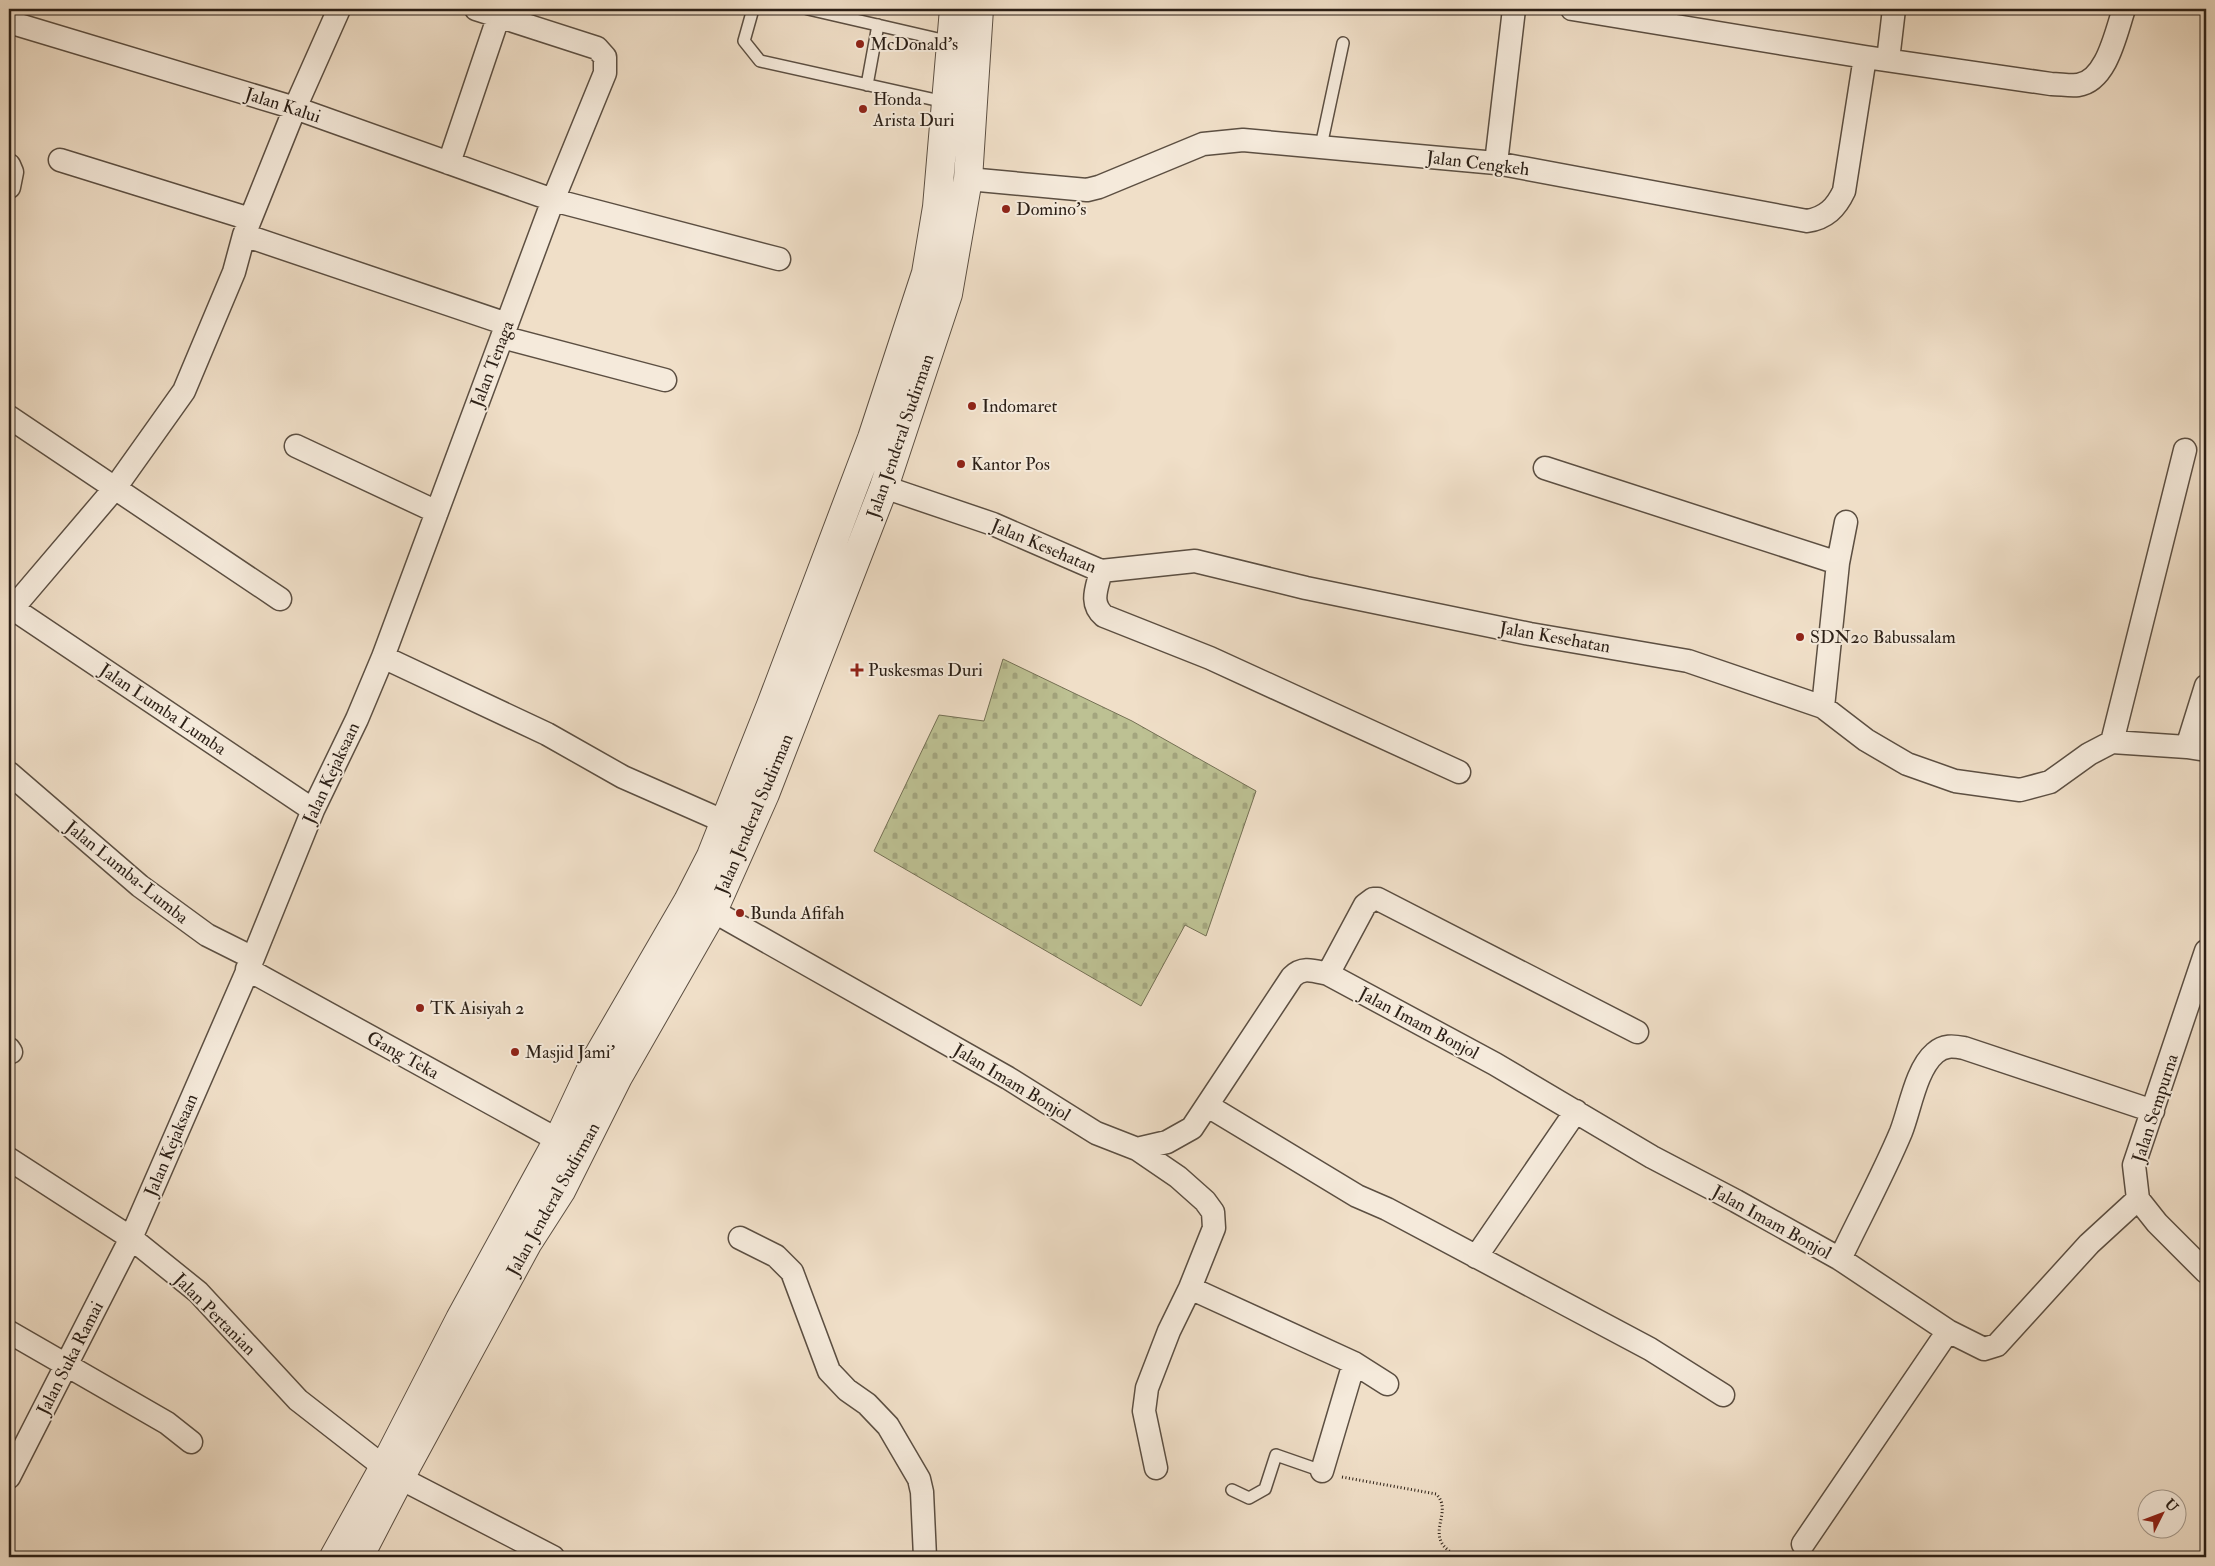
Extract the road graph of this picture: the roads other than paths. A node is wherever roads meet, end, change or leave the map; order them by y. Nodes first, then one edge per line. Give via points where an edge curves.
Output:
1 (339, 9) edge
2 (476, 9) edge
3 (753, 9) edge
4 (808, 9) edge
5 (954, 9) edge
6 (978, 9) edge
7 (1514, 9) edge
8 (1572, 9) edge
9 (1894, 9) edge
10 (2124, 9) edge
11 (499, 15) junction
12 (9, 22) edge
13 (878, 25) junction
14 (951, 42) junction
15 (1343, 43) dead end
16 (1865, 57) junction
17 (1888, 60) junction
18 (866, 85) junction
19 (946, 102) junction
20 (295, 108) junction
21 (1321, 146) junction
22 (60, 160) dead end
23 (448, 163) junction
24 (1496, 163) junction
25 (9, 165) edge
26 (968, 179) junction
27 (9, 187) edge
28 (554, 200) junction
29 (247, 227) junction
30 (779, 259) dead end
31 (505, 330) junction
32 (896, 366) junction
33 (921, 376) junction
34 (665, 380) dead end
35 (9, 417) edge
36 (296, 446) dead end
37 (2185, 450) dead end
38 (1545, 468) dead end
39 (884, 486) junction
40 (115, 488) junction
41 (437, 512) junction
42 (1846, 522) dead end
43 (1838, 563) junction
44 (1101, 571) junction
45 (280, 599) dead end
46 (11, 607) edge
47 (383, 657) junction
48 (2206, 686) edge
49 (1823, 707) junction
50 (2112, 742) junction
51 (2197, 749) edge
52 (1459, 772) dead end
53 (9, 773) edge
54 (313, 810) junction
55 (723, 821) junction
56 (713, 911) junction
57 (2206, 951) edge
58 (250, 964) junction
59 (1328, 974) junction
60 (1637, 1032) dead end
61 (594, 1063) junction
62 (618, 1077) junction
63 (1208, 1106) junction
64 (1576, 1111) junction
65 (2153, 1111) junction
66 (558, 1140) junction
67 (1138, 1149) junction
68 (9, 1159) edge
69 (2138, 1199) junction
70 (131, 1238) junction
71 (740, 1238) dead end
72 (1476, 1257) junction
73 (1840, 1259) junction
74 (2206, 1272) edge
75 (1190, 1288) junction
76 (1948, 1331) junction
77 (9, 1332) edge
78 (1354, 1363) junction
79 (66, 1365) junction
80 (1387, 1384) dead end
81 (1723, 1395) dead end
82 (191, 1442) dead end
83 (1156, 1468) dead end
84 (1322, 1471) joint
85 (392, 1472) junction
86 (9, 1477) edge
87 (1232, 1490) dead end
88 (1803, 1544) dead end
89 (334, 1557) edge
90 (359, 1557) edge
91 (553, 1557) edge
92 (925, 1557) edge

1 - 20 street
2 - 11 street
3 - 18 lane via 744,40 760,62
4 - 13 lane
5 - 14 street, Jalan Jenderal Sudirman
6 - 26 street, Jalan Jenderal Sudirman
7 - 24 street
8 - 16 street
9 - 17 street
10 - 17 street via 2098,74 2078,85 2051,84
11 - 23 street
11 - 28 street, Jalan Tenaga via 597,48 605,56 605,73
12 - 20 street, Jalan Kalui
13 - 14 lane
13 - 18 lane
14 - 19 street, Jalan Jenderal Sudirman
15 - 21 lane
16 - 17 street
16 - 24 street, Jalan Cengkeh via 1844,192 1837,206 1818,219 1807,221
18 - 19 lane
19 - 32 street, Jalan Jenderal Sudirman via 937,207 926,272
20 - 23 street, Jalan Kalui
20 - 29 street
21 - 24 street, Jalan Cengkeh
21 - 26 street, Jalan Cengkeh via 1243,140 1203,144 1087,190
22 - 29 street
23 - 28 street, Jalan Kalui
25 - 27 street via 12,172
26 - 33 street, Jalan Jenderal Sudirman via 948,294
28 - 30 street, Jalan Kalui
28 - 31 street, Jalan Tenaga
29 - 31 street
29 - 40 street via 234,272 184,391
31 - 34 street
31 - 41 street, Jalan Tenaga
32 - 33 street
32 - 55 street, Jalan Jenderal Sudirman via 771,705
33 - 39 street, Jalan Jenderal Sudirman
35 - 40 street
36 - 41 street
37 - 50 street
38 - 43 street
39 - 44 street, Jalan Kesehatan via 993,524
39 - 56 street, Jalan Jenderal Sudirman via 764,794
40 - 45 street
40 - 46 street
41 - 47 street, Jalan Tenaga
42 - 43 street
43 - 49 street
44 - 49 street, Jalan Kesehatan via 1195,561 1306,588 1530,634 1688,661
44 - 52 street via 1094,601 1104,616 1210,658
46 - 54 street, Jalan Lumba Lumba
47 - 54 street, Jalan Kejaksaan
47 - 55 street via 547,734 623,777
48 - 51 street
49 - 50 street, Jalan Kesehatan via 1866,740 1907,764 1955,781 2020,790 2050,782
50 - 51 street
53 - 58 street, Jalan Lumba-Lumba via 140,886
54 - 58 street, Jalan Kejaksaan
55 - 61 street, Jalan Jenderal Sudirman via 688,902
56 - 62 street, Jalan Jenderal Sudirman
56 - 67 street, Jalan Imam Bonjol via 1008,1078 1096,1133
57 - 65 street, Jalan Sempurna
58 - 66 street, Gang Teka
58 - 70 street, Jalan Kejaksaan
59 - 60 street via 1365,906 1378,899
59 - 63 street, Jalan Imam Bonjol via 1306,969 1292,977
59 - 64 street, Jalan Imam Bonjol
61 - 62 street
61 - 66 street, Jalan Jenderal Sudirman
62 - 85 street, Jalan Jenderal Sudirman via 561,1191
63 - 67 street, Jalan Imam Bonjol via 1192,1128 1167,1142
63 - 72 street via 1357,1196
64 - 72 street
64 - 73 street, Jalan Imam Bonjol via 1652,1157
65 - 69 street, Jalan Sempurna via 2134,1165
65 - 73 street via 1964,1048 1951,1045 1943,1048 1934,1053 1919,1077 1901,1132
66 - 85 street, Jalan Jenderal Sudirman via 460,1320
67 - 75 street via 1178,1177 1213,1212 1214,1228
68 - 70 street, Jalan Pertanian
69 - 74 street
69 - 76 street, Jalan Imam Bonjol via 2089,1244 1997,1345 1984,1349
70 - 79 street, Jalan Suka Ramai
70 - 85 street, Jalan Pertanian via 198,1292 298,1400
71 - 92 street via 776,1256 792,1272 829,1371 888,1426 920,1479
72 - 81 street via 1650,1348
73 - 76 street, Jalan Imam Bonjol
75 - 78 street
75 - 83 street via 1147,1388 1144,1411
76 - 88 street
77 - 79 street
78 - 80 street
78 - 84 street
79 - 82 street via 167,1423
79 - 86 street, Jalan Suka Ramai
84 - 87 lane via 1276,1455 1265,1489 1249,1498
85 - 89 street, Jalan Jenderal Sudirman
85 - 90 street, Jalan Jenderal Sudirman
85 - 91 street, Jalan Pertanian

